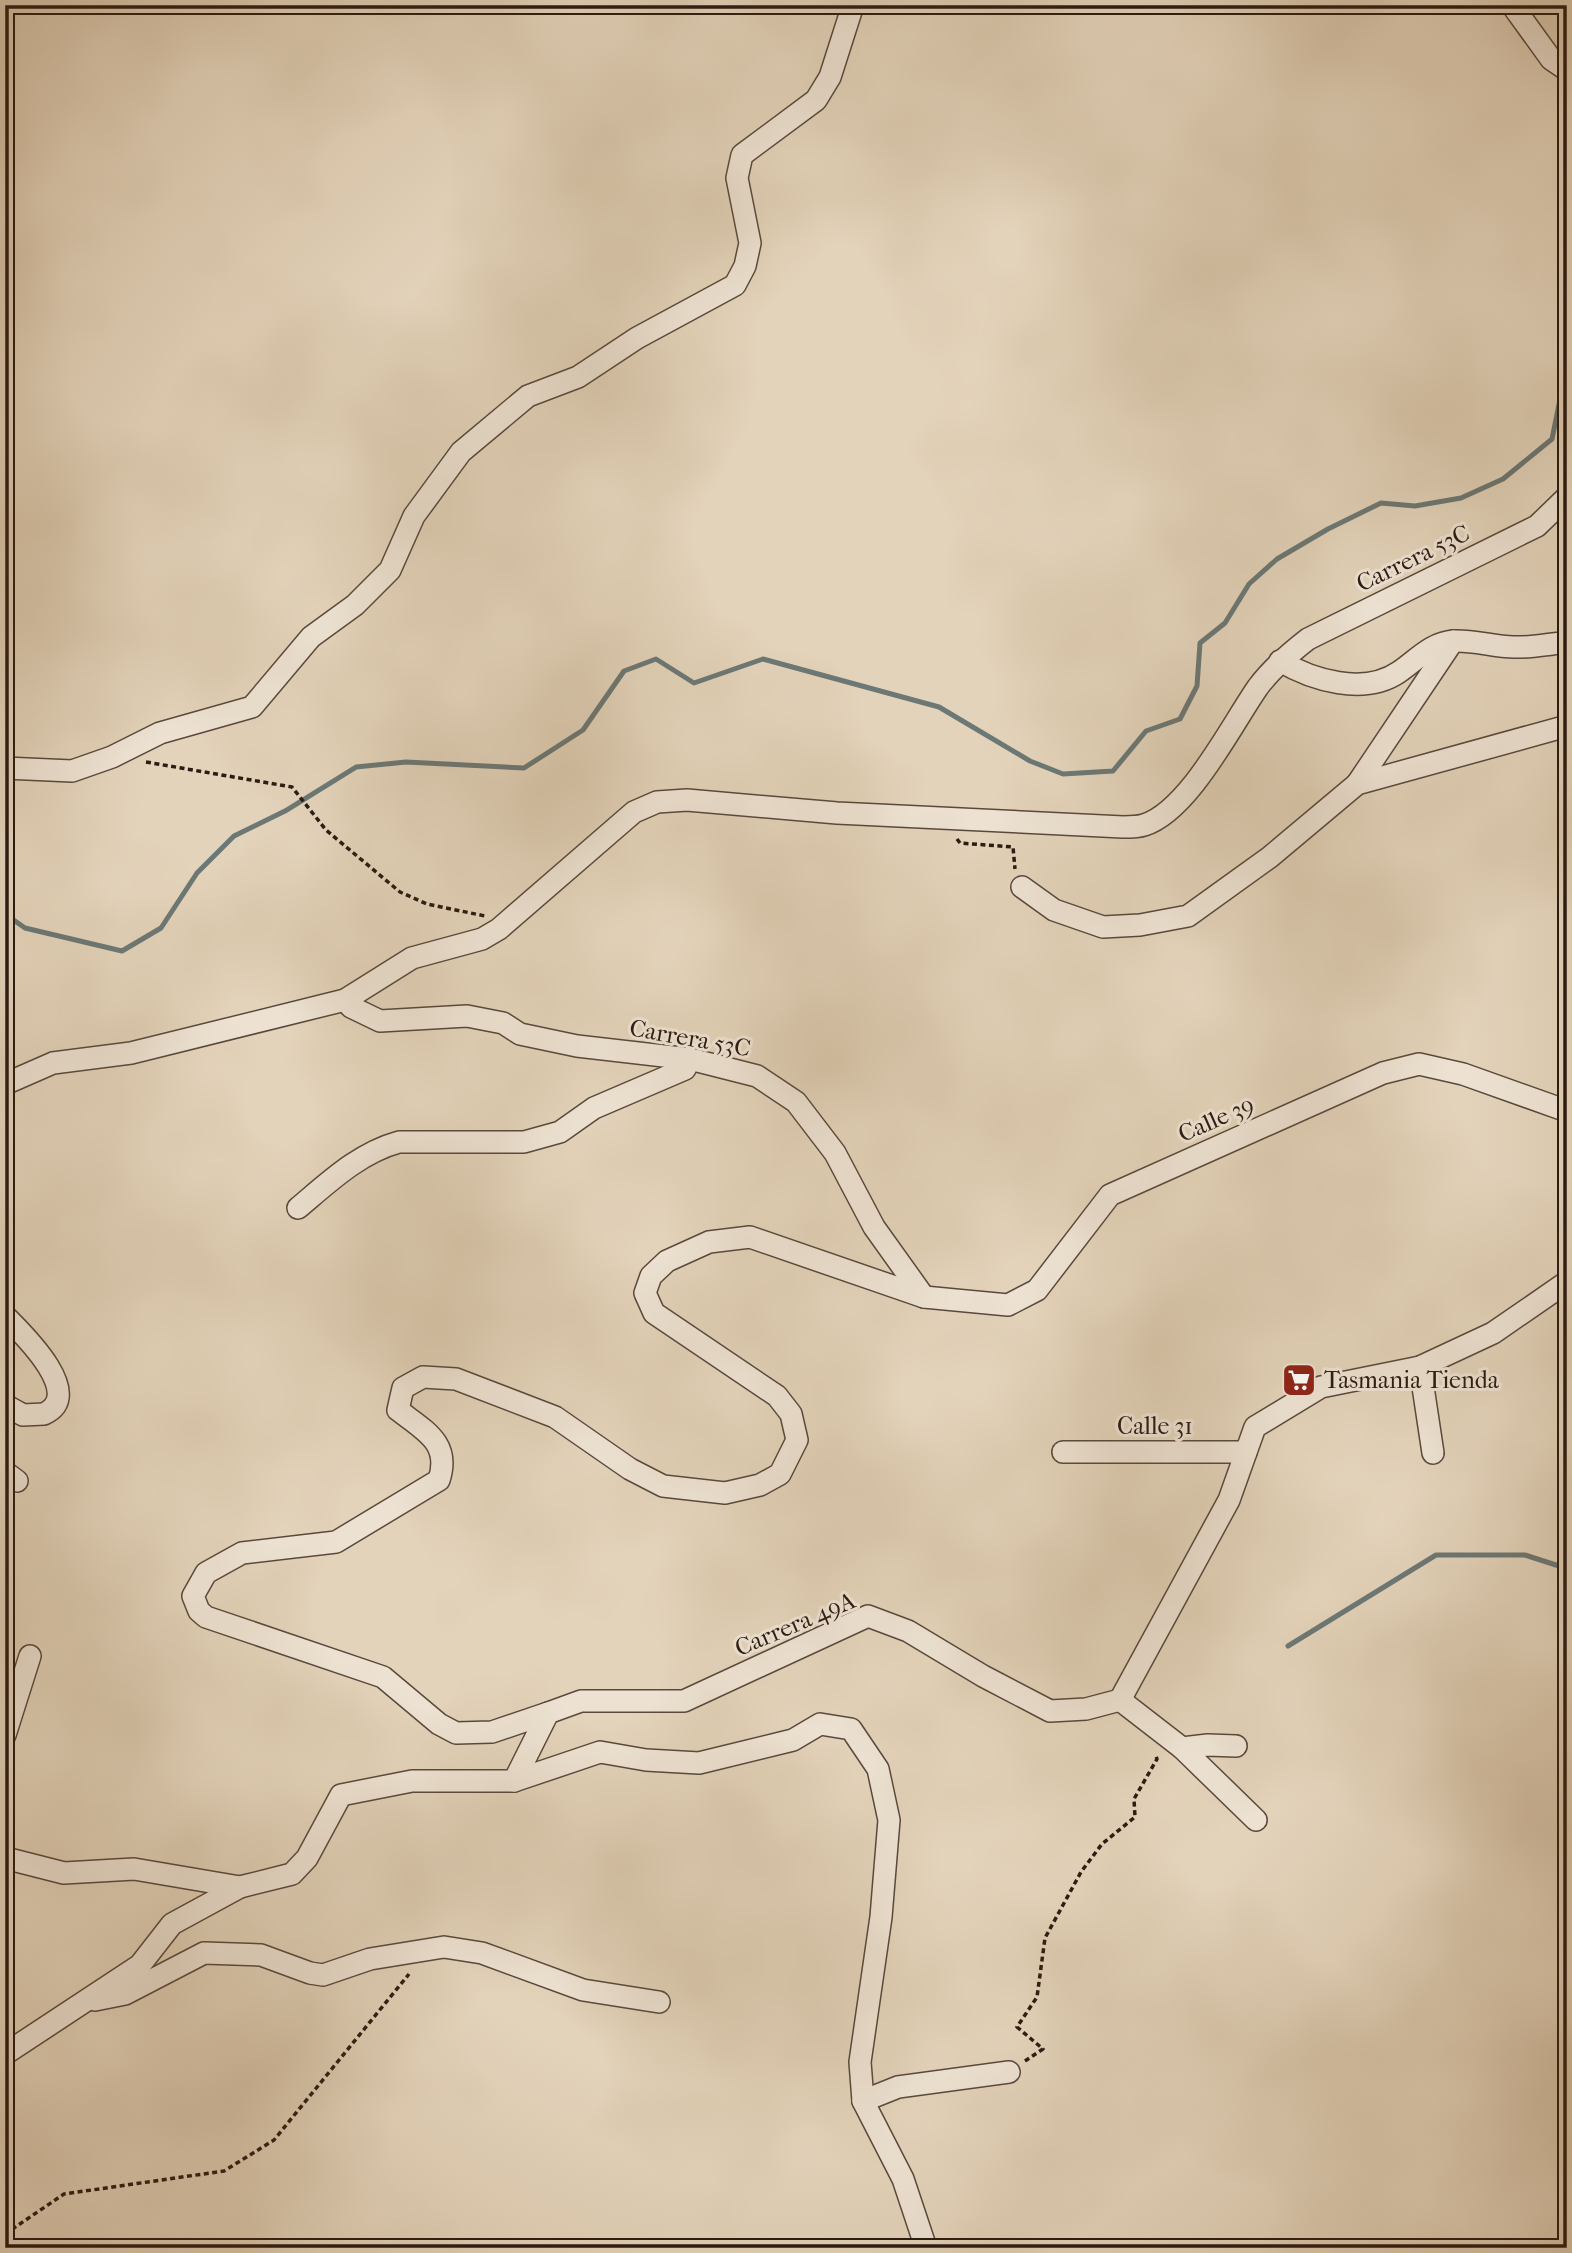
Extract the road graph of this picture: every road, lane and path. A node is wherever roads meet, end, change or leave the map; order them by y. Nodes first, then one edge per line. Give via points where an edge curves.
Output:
1 (853, 5) edge
2 (1512, 5) edge
3 (1567, 71) edge
4 (1567, 497) edge
5 (1567, 639) edge
6 (1453, 641) junction
7 (1280, 661) junction
8 (1567, 726) edge
9 (111, 757) junction
10 (5, 768) edge
11 (1357, 784) junction
12 (938, 818) junction
13 (1022, 887) joint
14 (499, 929) junction
15 (345, 1000) junction
16 (690, 1059) junction
17 (5, 1084) edge
18 (1567, 1111) edge
19 (298, 1208) dead end
20 (1567, 1282) edge
21 (924, 1297) junction
22 (5, 1316) edge
23 (1420, 1367) junction
24 (5, 1405) edge
25 (1063, 1452) dead end
26 (1246, 1452) junction
27 (1433, 1453) dead end
28 (30, 1656) dead end
29 (1120, 1700) junction
30 (548, 1713) junction
31 (5, 1735) edge
32 (1236, 1746) dead end
33 (1153, 1748) dead end
34 (1182, 1748) junction
35 (514, 1782) junction
36 (1256, 1821) dead end
37 (5, 1858) edge
38 (240, 1887) junction
39 (417, 1967) dead end
40 (87, 2002) junction
41 (659, 2002) dead end
42 (5, 2054) edge
43 (1009, 2072) joint
44 (863, 2101) junction
45 (5, 2234) edge
46 (926, 2248) edge

1 - 9 street via 830,77 816,100 742,155 737,178 750,243 746,266 735,285 638,338 579,377 528,396 461,452 414,516 390,570 312,638 252,707 160,733
2 - 3 street via 1551,60
4 - 7 street, Carrera 53C via 1537,526 1308,639
5 - 6 street via 1515,647
6 - 7 street via 1420,652 1398,673 1371,683 1346,684 1301,673
6 - 11 street
7 - 12 street, Carrera 53C via 1259,686 1227,740 1170,810 1144,825
8 - 11 street
9 - 10 street via 72,771
9 - 14 path via 292,787 326,830 400,892 428,904 485,916
11 - 13 street via 1270,857 1188,916 1103,927 1054,910
12 - 13 path via 960,842 1013,847
12 - 14 street, Carrera 53C via 687,800 657,802 634,812
14 - 15 street, Carrera 53C via 482,939 412,958
15 - 16 street, Carrera 53C via 380,1021 467,1016 577,1046
15 - 17 street, Carrera 53C via 131,1053 53,1063
16 - 19 street via 685,1069 594,1108 560,1132 524,1142 399,1142 384,1146 359,1158
16 - 21 street, Carrera 53C via 757,1076 796,1102 835,1153 874,1227
18 - 21 street, Calle 39 via 1419,1064 1383,1073 1110,1195 1037,1290 1008,1305
20 - 23 street via 1493,1333
21 - 30 street, Calle 39 via 750,1237 709,1242 667,1261 651,1276 645,1293 654,1312 777,1396 791,1414 797,1440 780,1474 760,1485 725,1493 663,1486 555,1418 456,1379 423,1377 403,1388 398,1410 437,1442 445,1462 439,1480 336,1542 242,1553 206,1573 193,1595 206,1616 383,1677 456,1733 492,1732
22 - 24 street via 55,1375 57,1390 53,1405 44,1414 23,1415
23 - 26 street via 1321,1387 1255,1427
23 - 27 street
25 - 26 street, Calle 31
26 - 29 street via 1228,1500
28 - 31 street
29 - 30 street, Carrera 49A via 1086,1709 1050,1711 908,1631 867,1616 684,1700 580,1701
29 - 34 street
30 - 35 street
32 - 34 street
33 - 43 path via 1157,1759 1134,1799 1135,1817 1102,1844 1081,1872 1045,1938 1037,1997 1017,2027 1043,2049
34 - 36 street
35 - 38 street via 412,1781 341,1795 307,1858 292,1874
35 - 44 street via 600,1752 699,1763 793,1740 820,1724 851,1729 878,1769 888,1820 881,1917 860,2062
37 - 38 street via 64,1873 134,1869
38 - 40 street via 172,1924 139,1965
39 - 45 path via 274,2140 224,2171 64,2194
40 - 41 street via 125,1994 204,1953 261,1955 323,1975 370,1959 444,1947 482,1953 583,1990
40 - 42 street
43 - 44 street via 898,2087
44 - 46 street via 904,2179

